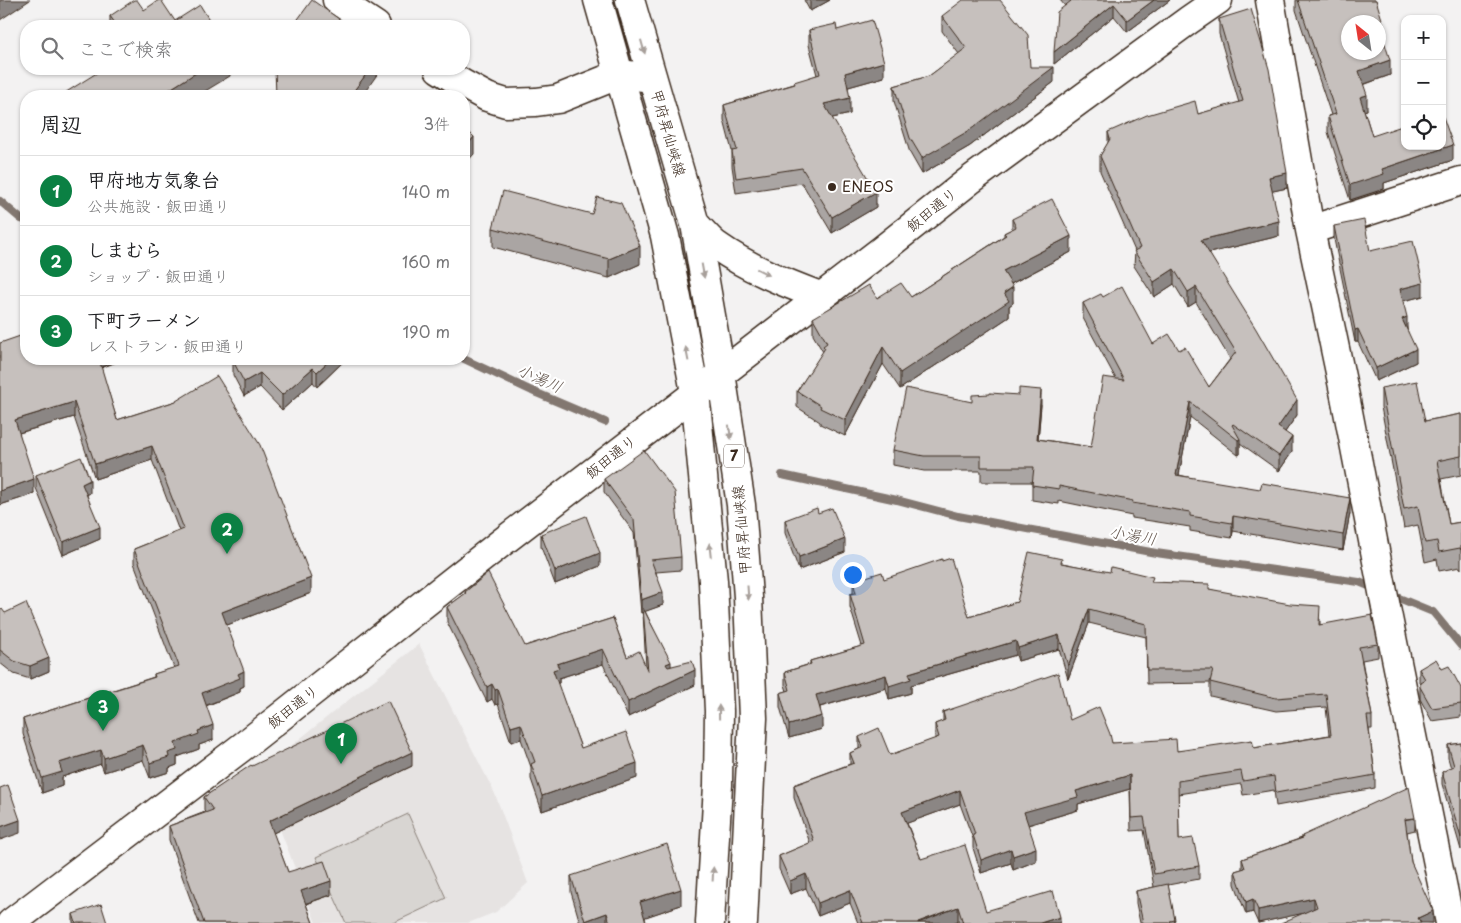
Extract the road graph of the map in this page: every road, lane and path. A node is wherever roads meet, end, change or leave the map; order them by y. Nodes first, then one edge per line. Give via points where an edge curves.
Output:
1 (337, 0) edge
2 (598, 0) edge
3 (630, 0) edge
4 (1218, 0) edge
5 (1270, 0) edge
6 (367, 20) edge
7 (620, 74) junction
8 (449, 75) edge
9 (652, 78) junction
10 (1461, 181) edge
11 (695, 224) junction
12 (1310, 230) junction
13 (820, 296) junction
14 (721, 373) junction
15 (695, 392) junction
16 (10, 923) edge
17 (710, 923) edge
18 (743, 923) edge
19 (1450, 923) edge

1 - 6 main road
2 - 7 main road, 甲府昇仙峡線 / 7
3 -> 9 main road, 甲府昇仙峡線 / 7
4 - 13 main road, 飯田通り via 969,180
5 - 12 main road
7 - 8 main road via 558,99 506,103 487,97
7 - 9 main road
15 -> 7 main road, 甲府昇仙峡線 / 7 via 664,236
9 - 11 main road, 甲府昇仙峡線 / 7
10 - 12 main road
11 -> 13 main road via 716,245 742,261
11 -> 14 main road, 甲府昇仙峡線 / 7
12 - 19 main road
13 - 14 main road, 飯田通り
14 - 15 main road, 飯田通り
14 -> 18 main road, 甲府昇仙峡線 / 7 via 741,505 750,643 753,718
15 - 16 main road, 飯田通り via 246,744
17 -> 15 main road, 甲府昇仙峡線 / 7 via 719,711 713,581

